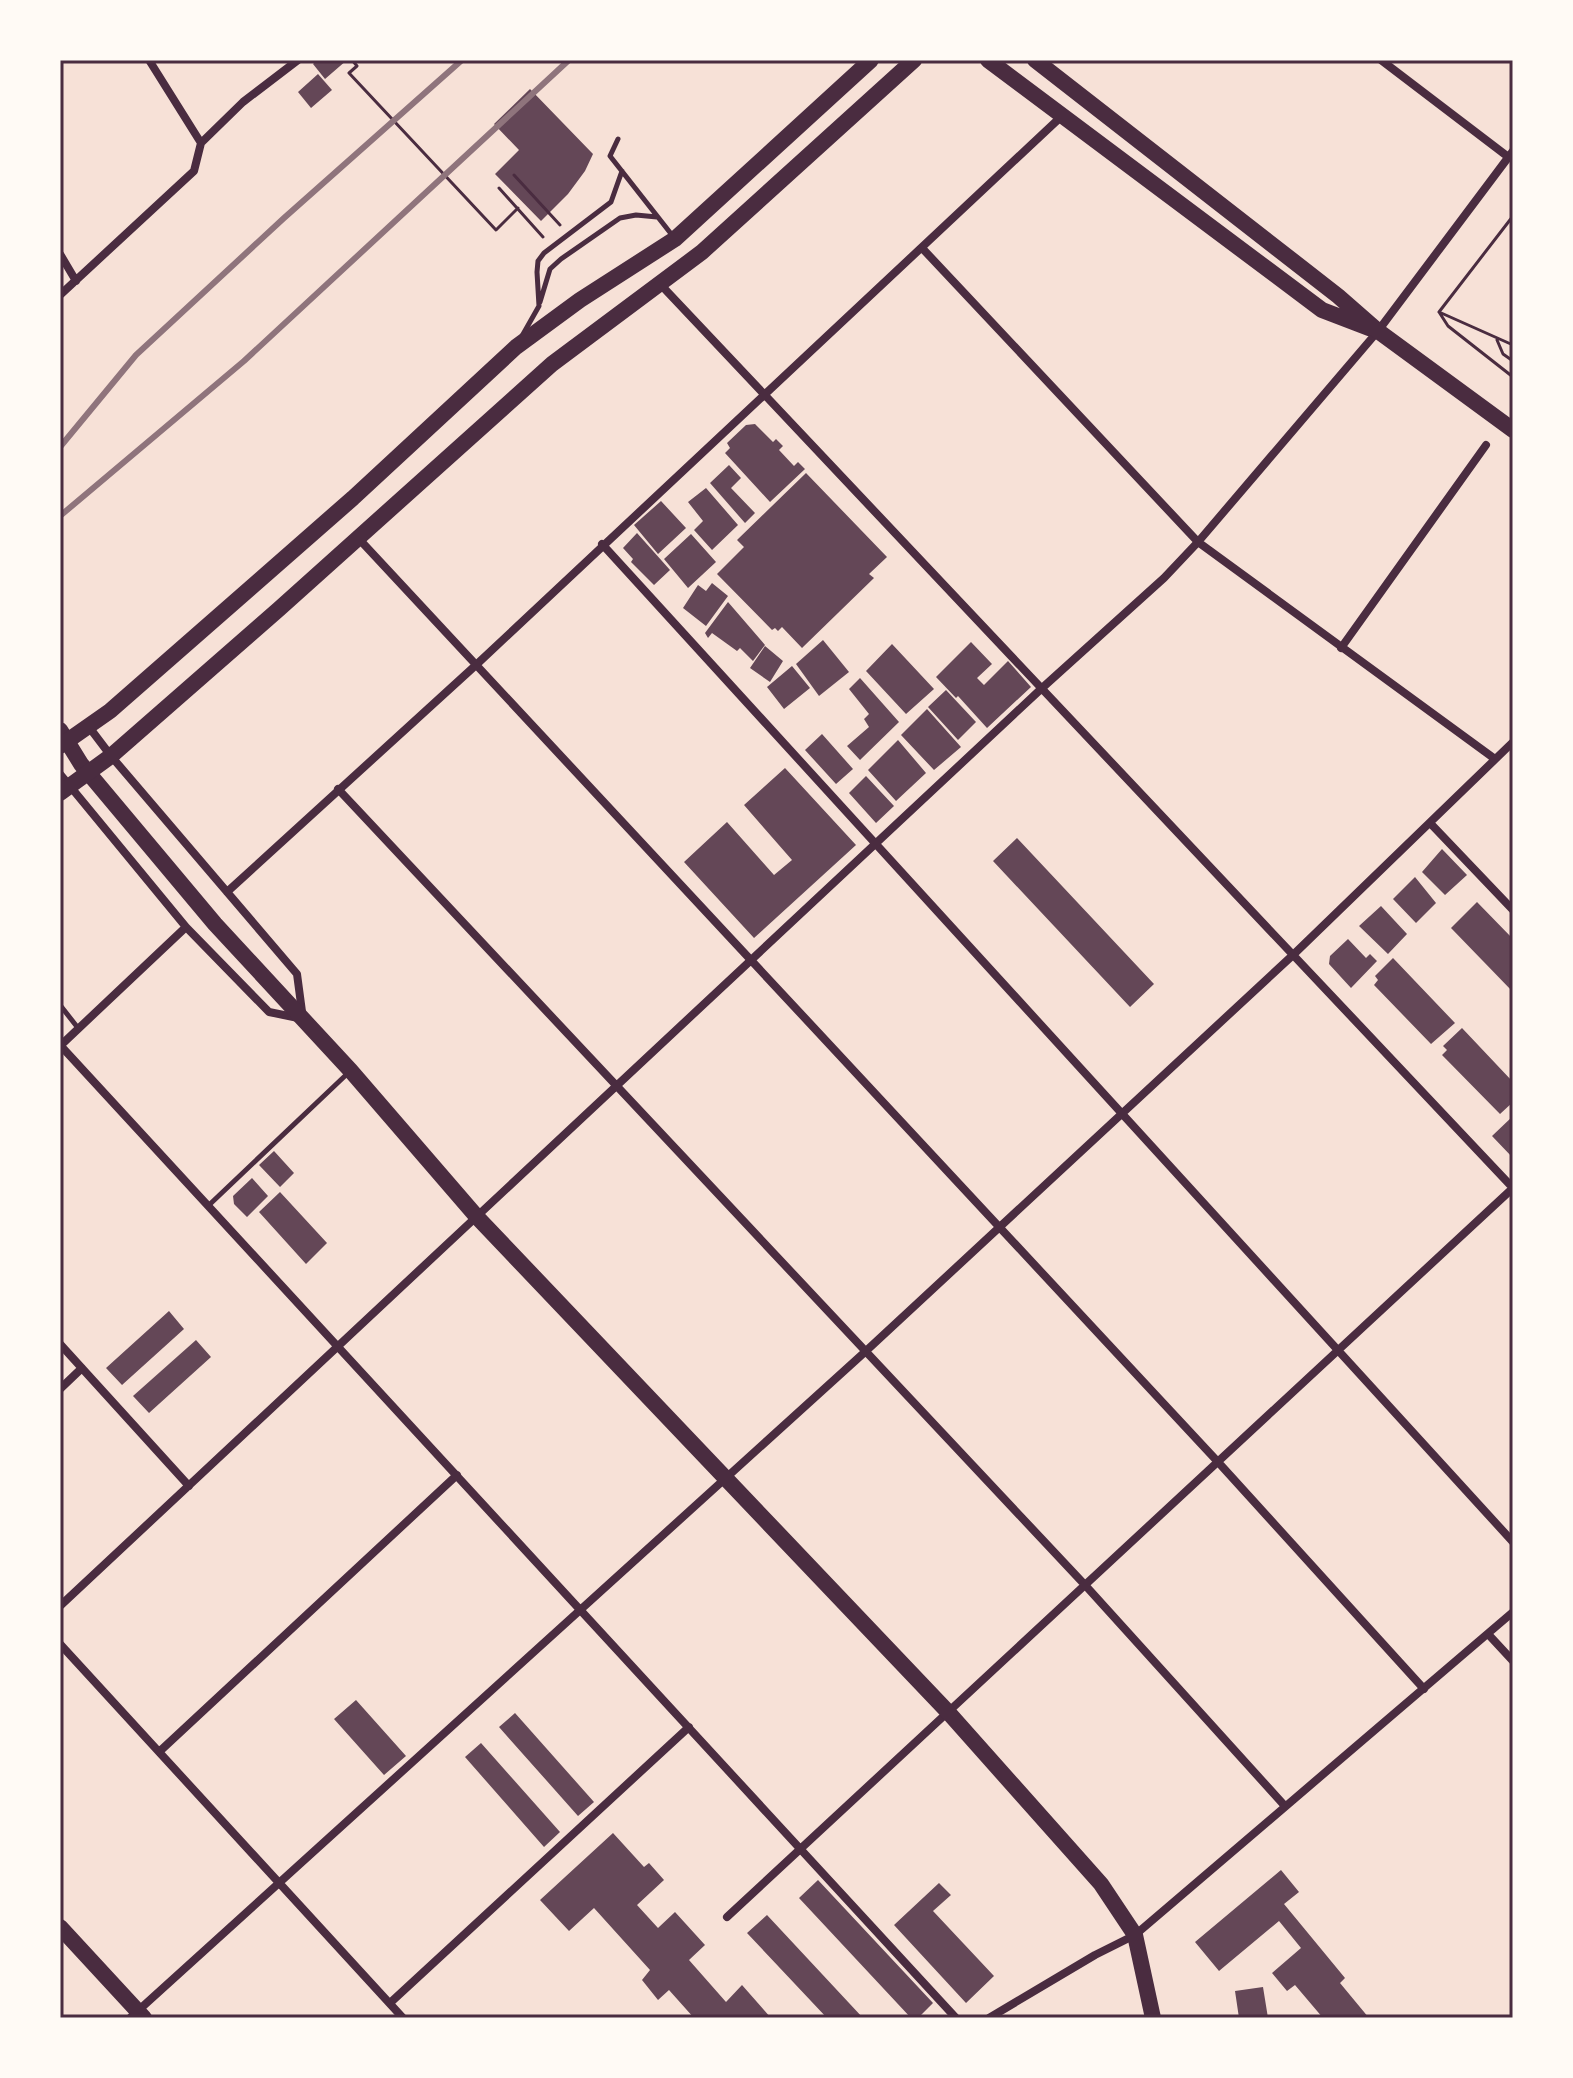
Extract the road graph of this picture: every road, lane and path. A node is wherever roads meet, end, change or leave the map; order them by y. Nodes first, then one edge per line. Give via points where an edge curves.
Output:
1 (149, 60) edge
2 (298, 60) edge
3 (352, 60) edge
4 (871, 60) edge
5 (914, 60) edge
6 (988, 60) edge
7 (1035, 60) edge
8 (1381, 60) edge
9 (1064, 114) junction
10 (618, 139) dead end
11 (201, 143) junction
12 (1510, 153) edge
13 (622, 171) junction
14 (514, 175) dead end
15 (499, 188) dead end
16 (518, 208) junction
17 (1513, 216) edge
18 (657, 217) junction
19 (563, 228) dead end
20 (552, 235) dead end
21 (675, 239) junction
22 (922, 248) junction
23 (60, 254) edge
24 (76, 281) junction
25 (661, 285) junction
26 (60, 295) edge
27 (539, 306) junction
28 (1439, 312) junction
29 (1378, 331) junction
30 (1496, 337) junction
31 (1513, 345) edge
32 (516, 347) junction
33 (1513, 361) edge
34 (1513, 377) edge
35 (764, 395) junction
36 (1513, 430) edge
37 (1486, 445) dead end
38 (359, 539) junction
39 (1198, 542) junction
40 (602, 544) junction
41 (1341, 648) junction
42 (476, 665) junction
43 (1041, 689) junction
44 (89, 726) junction
45 (60, 730) edge
46 (1513, 742) edge
47 (60, 746) edge
48 (111, 756) junction
49 (1495, 759) junction
50 (63, 785) edge
51 (338, 789) junction
52 (1431, 824) junction
53 (875, 844) junction
54 (227, 892) junction
55 (1513, 910) edge
56 (186, 927) junction
57 (1293, 955) junction
58 (751, 960) junction
59 (60, 1005) edge
60 (303, 1019) junction
61 (78, 1028) junction
62 (60, 1045) edge
63 (351, 1071) junction
64 (618, 1086) junction
65 (1121, 1112) junction
66 (1513, 1188) edge
67 (208, 1206) junction
68 (477, 1217) junction
69 (998, 1226) junction
70 (60, 1344) edge
71 (338, 1347) junction
72 (1338, 1350) junction
73 (866, 1351) junction
74 (82, 1368) junction
75 (60, 1389) edge
76 (1218, 1462) junction
77 (457, 1475) junction
78 (726, 1477) junction
79 (189, 1486) junction
80 (1513, 1542) edge
81 (1085, 1585) junction
82 (60, 1606) edge
83 (580, 1609) junction
84 (1513, 1612) edge
85 (1488, 1634) junction
86 (60, 1644) edge
87 (1513, 1661) edge
88 (1424, 1689) junction
89 (948, 1712) junction
90 (689, 1727) junction
91 (159, 1752) junction
92 (1284, 1805) junction
93 (801, 1849) junction
94 (280, 1883) junction
95 (727, 1917) dead end
96 (60, 1927) edge
97 (1135, 1935) junction
98 (390, 2003) junction
99 (137, 2016) edge
100 (403, 2018) edge
101 (956, 2018) edge
102 (989, 2018) edge
103 (1153, 2018) edge

1 - 11 street
2 - 11 street
3 - 16 path via 357,66 349,73 496,230
4 - 21 main road
5 - 25 main road
6 - 9 main road
7 - 29 main road
8 - 12 street
9 - 22 street
9 - 29 main road via 1322,310
10 - 13 lane via 610,156
11 - 24 street via 194,171
12 - 29 street
13 - 18 lane
13 - 27 lane via 611,202 538,261
14 - 19 path
15 - 16 path
16 - 20 path via 544,238
17 - 28 path
18 - 21 lane
18 - 27 lane via 620,218 561,259 550,269
21 - 32 main road
22 - 35 street
22 - 39 street
23 - 24 street
24 - 26 street
25 - 35 street
25 - 38 main road via 552,364
27 - 32 lane
28 - 30 path
28 - 34 path via 1448,326
29 - 36 main road
29 - 39 street
30 - 31 path
30 - 33 path via 1503,354
32 - 44 main road via 353,498
35 - 40 street
35 - 43 street
37 - 41 street
38 - 42 street
38 - 48 main road
39 - 41 street
39 - 43 street
40 - 42 street
40 - 53 street
41 - 49 street
42 - 51 street
42 - 58 street
43 - 53 street
43 - 57 street
44 - 47 main road
44 - 48 street
45 - 60 main road via 81,764 215,924
46 - 49 street
48 - 50 main road
48 - 54 street
49 - 52 street
50 - 56 street
51 - 54 street
51 - 64 street
52 - 55 street
52 - 57 street
53 - 58 street
53 - 65 street
54 - 60 street via 297,974
56 - 60 street via 269,1012
56 - 61 street
57 - 65 street
57 - 66 street
58 - 64 street
58 - 69 street
59 - 61 lane
60 - 63 main road
61 - 62 street
62 - 67 street
63 - 67 lane
63 - 68 main road
64 - 68 street
64 - 73 street
65 - 69 street
65 - 72 street
66 - 72 street
67 - 71 street
68 - 71 street
68 - 78 main road
69 - 73 street
69 - 76 street
70 - 74 street
71 - 77 street
71 - 79 street
72 - 76 street
72 - 80 street
73 - 78 street
73 - 81 street
74 - 75 street
74 - 79 street
76 - 81 street
76 - 88 street
77 - 83 street
77 - 91 street
78 - 83 street
78 - 89 main road
79 - 82 street
81 - 89 street
81 - 92 street
83 - 90 street
83 - 94 street
84 - 85 street
85 - 87 street
85 - 88 street
86 - 91 street
88 - 92 street
89 - 93 street
89 - 97 main road via 1101,1884
90 - 93 street
90 - 98 street
91 - 94 street
92 - 97 street
93 - 95 street
93 - 101 street
94 - 98 street
94 - 99 street
96 - 99 main road
97 - 102 street
97 - 103 main road
98 - 100 street

